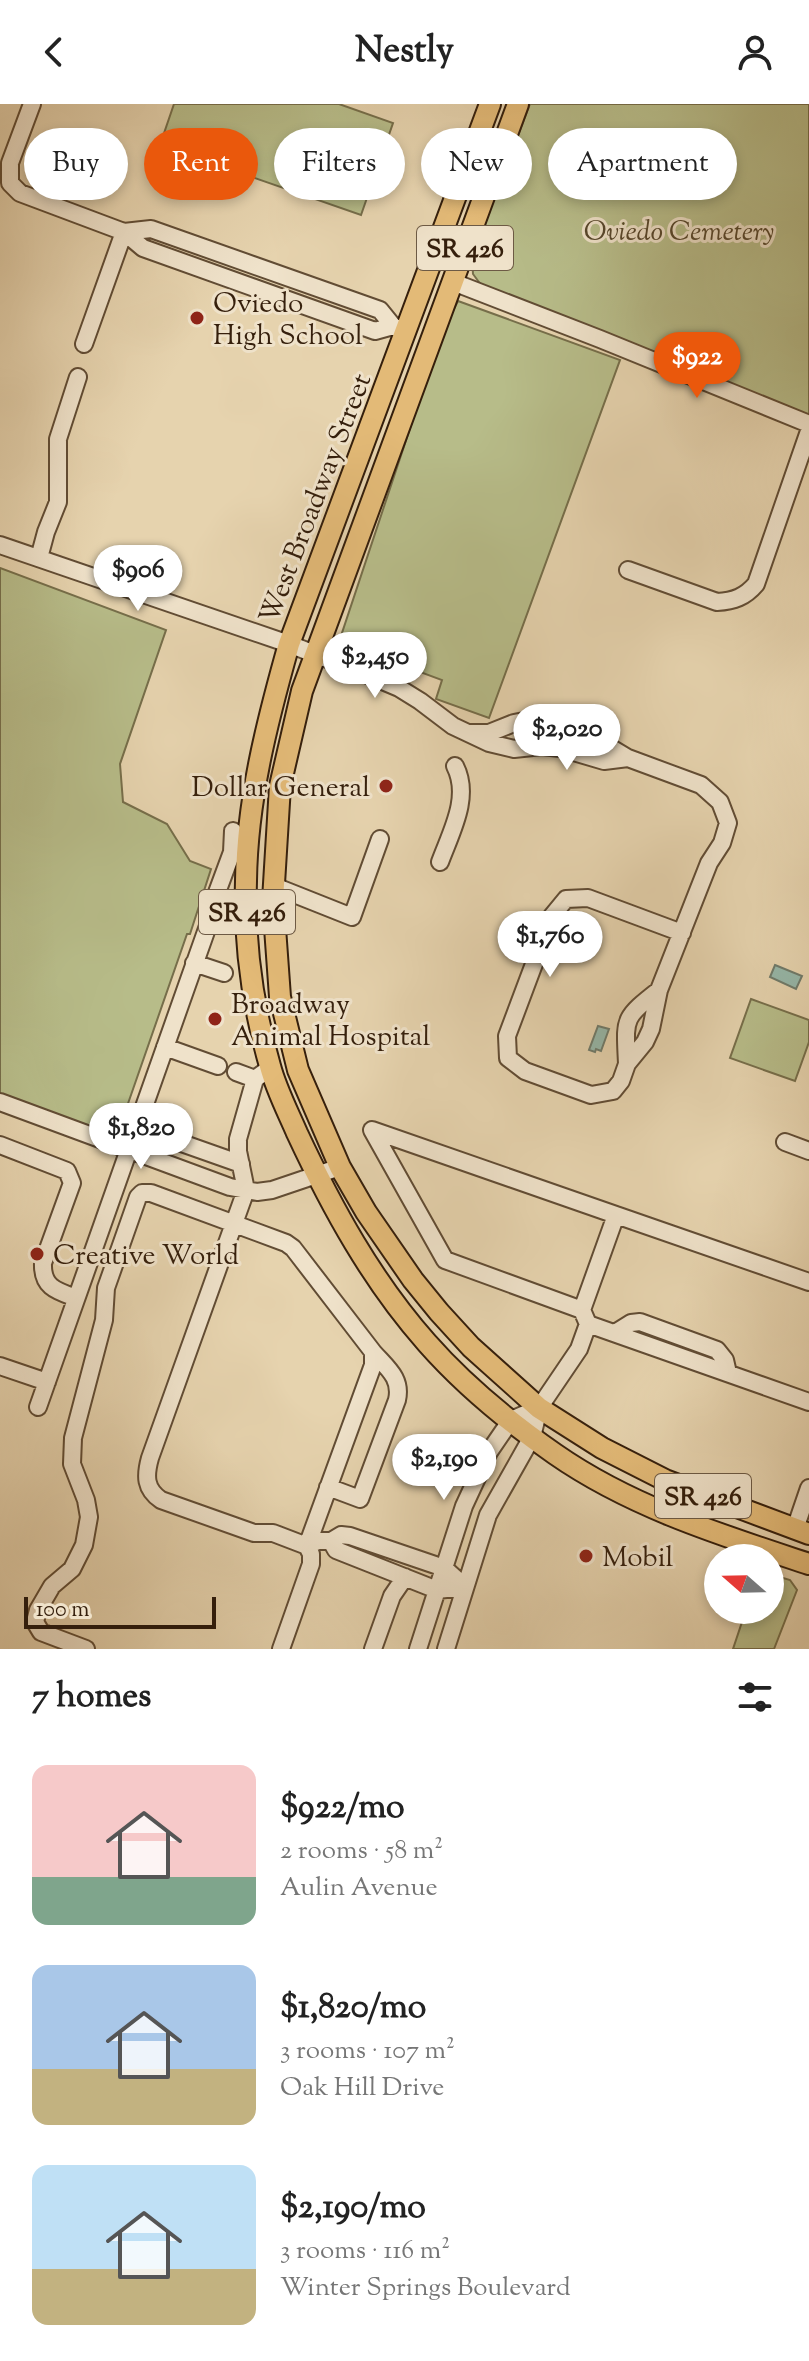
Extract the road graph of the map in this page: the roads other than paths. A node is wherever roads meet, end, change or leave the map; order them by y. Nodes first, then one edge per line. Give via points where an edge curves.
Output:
1 (32, 104) edge
2 (490, 104) edge
3 (518, 104) edge
4 (445, 226) junction
5 (124, 232) junction
6 (453, 282) junction
7 (400, 329) junction
8 (84, 344) dead end
9 (78, 377) dead end
10 (412, 393) junction
11 (809, 424) edge
12 (809, 431) edge
13 (0, 545) edge
14 (39, 558) junction
15 (628, 570) dead end
16 (289, 644) junction
17 (315, 654) junction
18 (542, 721) junction
19 (505, 727) junction
20 (469, 733) junction
21 (542, 746) junction
22 (505, 748) junction
23 (628, 758) junction
24 (455, 766) dead end
25 (233, 831) dead end
26 (380, 839) dead end
27 (440, 862) dead end
28 (274, 886) junction
29 (682, 933) junction
30 (194, 963) junction
31 (224, 973) dead end
32 (659, 990) junction
33 (165, 1047) junction
34 (627, 1064) junction
35 (218, 1066) dead end
36 (236, 1072) dead end
37 (263, 1074) junction
38 (0, 1102) edge
39 (173, 1140) dead end
40 (785, 1142) dead end
41 (0, 1145) edge
42 (128, 1149) junction
43 (809, 1151) edge
44 (241, 1164) junction
45 (340, 1167) junction
46 (316, 1174) junction
47 (246, 1190) junction
48 (616, 1215) junction
49 (234, 1223) junction
50 (809, 1282) edge
51 (76, 1298) junction
52 (585, 1317) junction
53 (373, 1352) junction
54 (0, 1366) edge
55 (47, 1382) junction
56 (809, 1402) edge
57 (38, 1407) dead end
58 (539, 1408) junction
59 (511, 1420) junction
60 (532, 1437) junction
61 (328, 1487) junction
62 (809, 1488) edge
63 (802, 1531) edge
64 (331, 1541) junction
65 (307, 1546) junction
66 (809, 1564) edge
67 (444, 1568) junction
68 (405, 1577) junction
69 (465, 1587) junction
70 (437, 1590) junction
71 (86, 1649) edge
72 (282, 1649) edge
73 (373, 1649) edge
74 (418, 1649) edge
75 (446, 1649) edge

1 - 5 street via 10,163 10,183 31,198
2 - 4 main road, West Broadway Street / SR 426
3 - 6 main road, West Broadway Street / SR 426
4 - 6 main road via 451,239 444,259
4 - 7 main road, West Broadway Street / SR 426
5 - 7 street via 151,229 380,310
5 - 8 street
6 - 10 main road, West Broadway Street / SR 426
6 - 11 street
7 - 10 main road via 415,355 409,373
7 - 16 main road, West Broadway Street / SR 426
9 - 14 street via 58,439 58,502
10 - 17 main road, West Broadway Street / SR 426
12 - 15 street via 748,594 717,602
13 - 14 street
14 - 16 street
16 - 17 street
16 - 37 main road, West Broadway Street / SR 426 via 262,740 246,883
17 - 20 street via 399,688
17 - 28 main road, West Broadway Street / SR 426 via 280,786
18 - 19 street
18 - 21 street
18 - 23 street
19 - 20 street
19 - 22 street
20 - 22 street
21 - 22 street
21 - 23 street via 604,761
23 - 29 street via 701,785 720,802 728,823
24 - 27 street via 461,777 461,804
25 - 30 street via 232,852
26 - 28 street via 352,917
28 - 45 main road, West Broadway Street / SR 426 via 280,997 298,1070
29 - 32 street
29 - 34 street via 588,898 566,899 552,916 507,1036 508,1058 525,1071 591,1095 613,1091
30 - 31 street
30 - 33 street
32 - 34 street via 651,1029
32 - 34 street via 628,1017
33 - 35 street
33 - 42 street
36 - 37 street
37 - 44 street via 238,1139
37 - 46 main road, West Broadway Street / SR 426
38 - 42 street
39 - 44 street
40 - 43 street
41 - 51 street via 67,1171 72,1183 43,1272 51,1289
42 - 47 street
42 - 51 street
44 - 47 street
45 - 46 street
45 - 58 main road, West Broadway Street / SR 426 via 388,1246 431,1301 471,1347
46 - 47 street via 272,1190
46 - 59 main road, West Broadway Street / SR 426 via 366,1262 406,1318 448,1365
47 - 49 street
48 - 50 street
48 - 52 street
48 - 52 street via 372,1130 445,1260
49 - 53 street via 293,1248
49 - 65 street via 150,1458 146,1483 161,1500
49 - 71 street via 142,1193 110,1276 73,1438 72,1464 89,1517 84,1545 72,1569 52,1586 35,1622 41,1632
51 - 55 street
52 - 56 street via 615,1333
52 - 58 street via 579,1349
53 - 61 street via 373,1365
53 - 61 street via 397,1380 397,1400 360,1499
54 - 55 street
55 - 57 street
58 - 59 street
58 - 60 street
58 - 63 main road, West Broadway Street / SR 426 via 665,1480
59 - 60 main road, West Broadway Street / SR 426
59 - 67 street via 464,1506
60 - 66 main road, West Broadway Street / SR 426 via 650,1507
60 - 69 street via 488,1515
61 - 65 street
62 - 63 street
64 - 65 street
64 - 67 street via 350,1536
64 - 68 street via 336,1550
65 - 72 street via 311,1564
67 - 69 street
67 - 70 street
68 - 70 street
68 - 73 street via 392,1596
69 - 70 street
69 - 75 street
70 - 74 street

